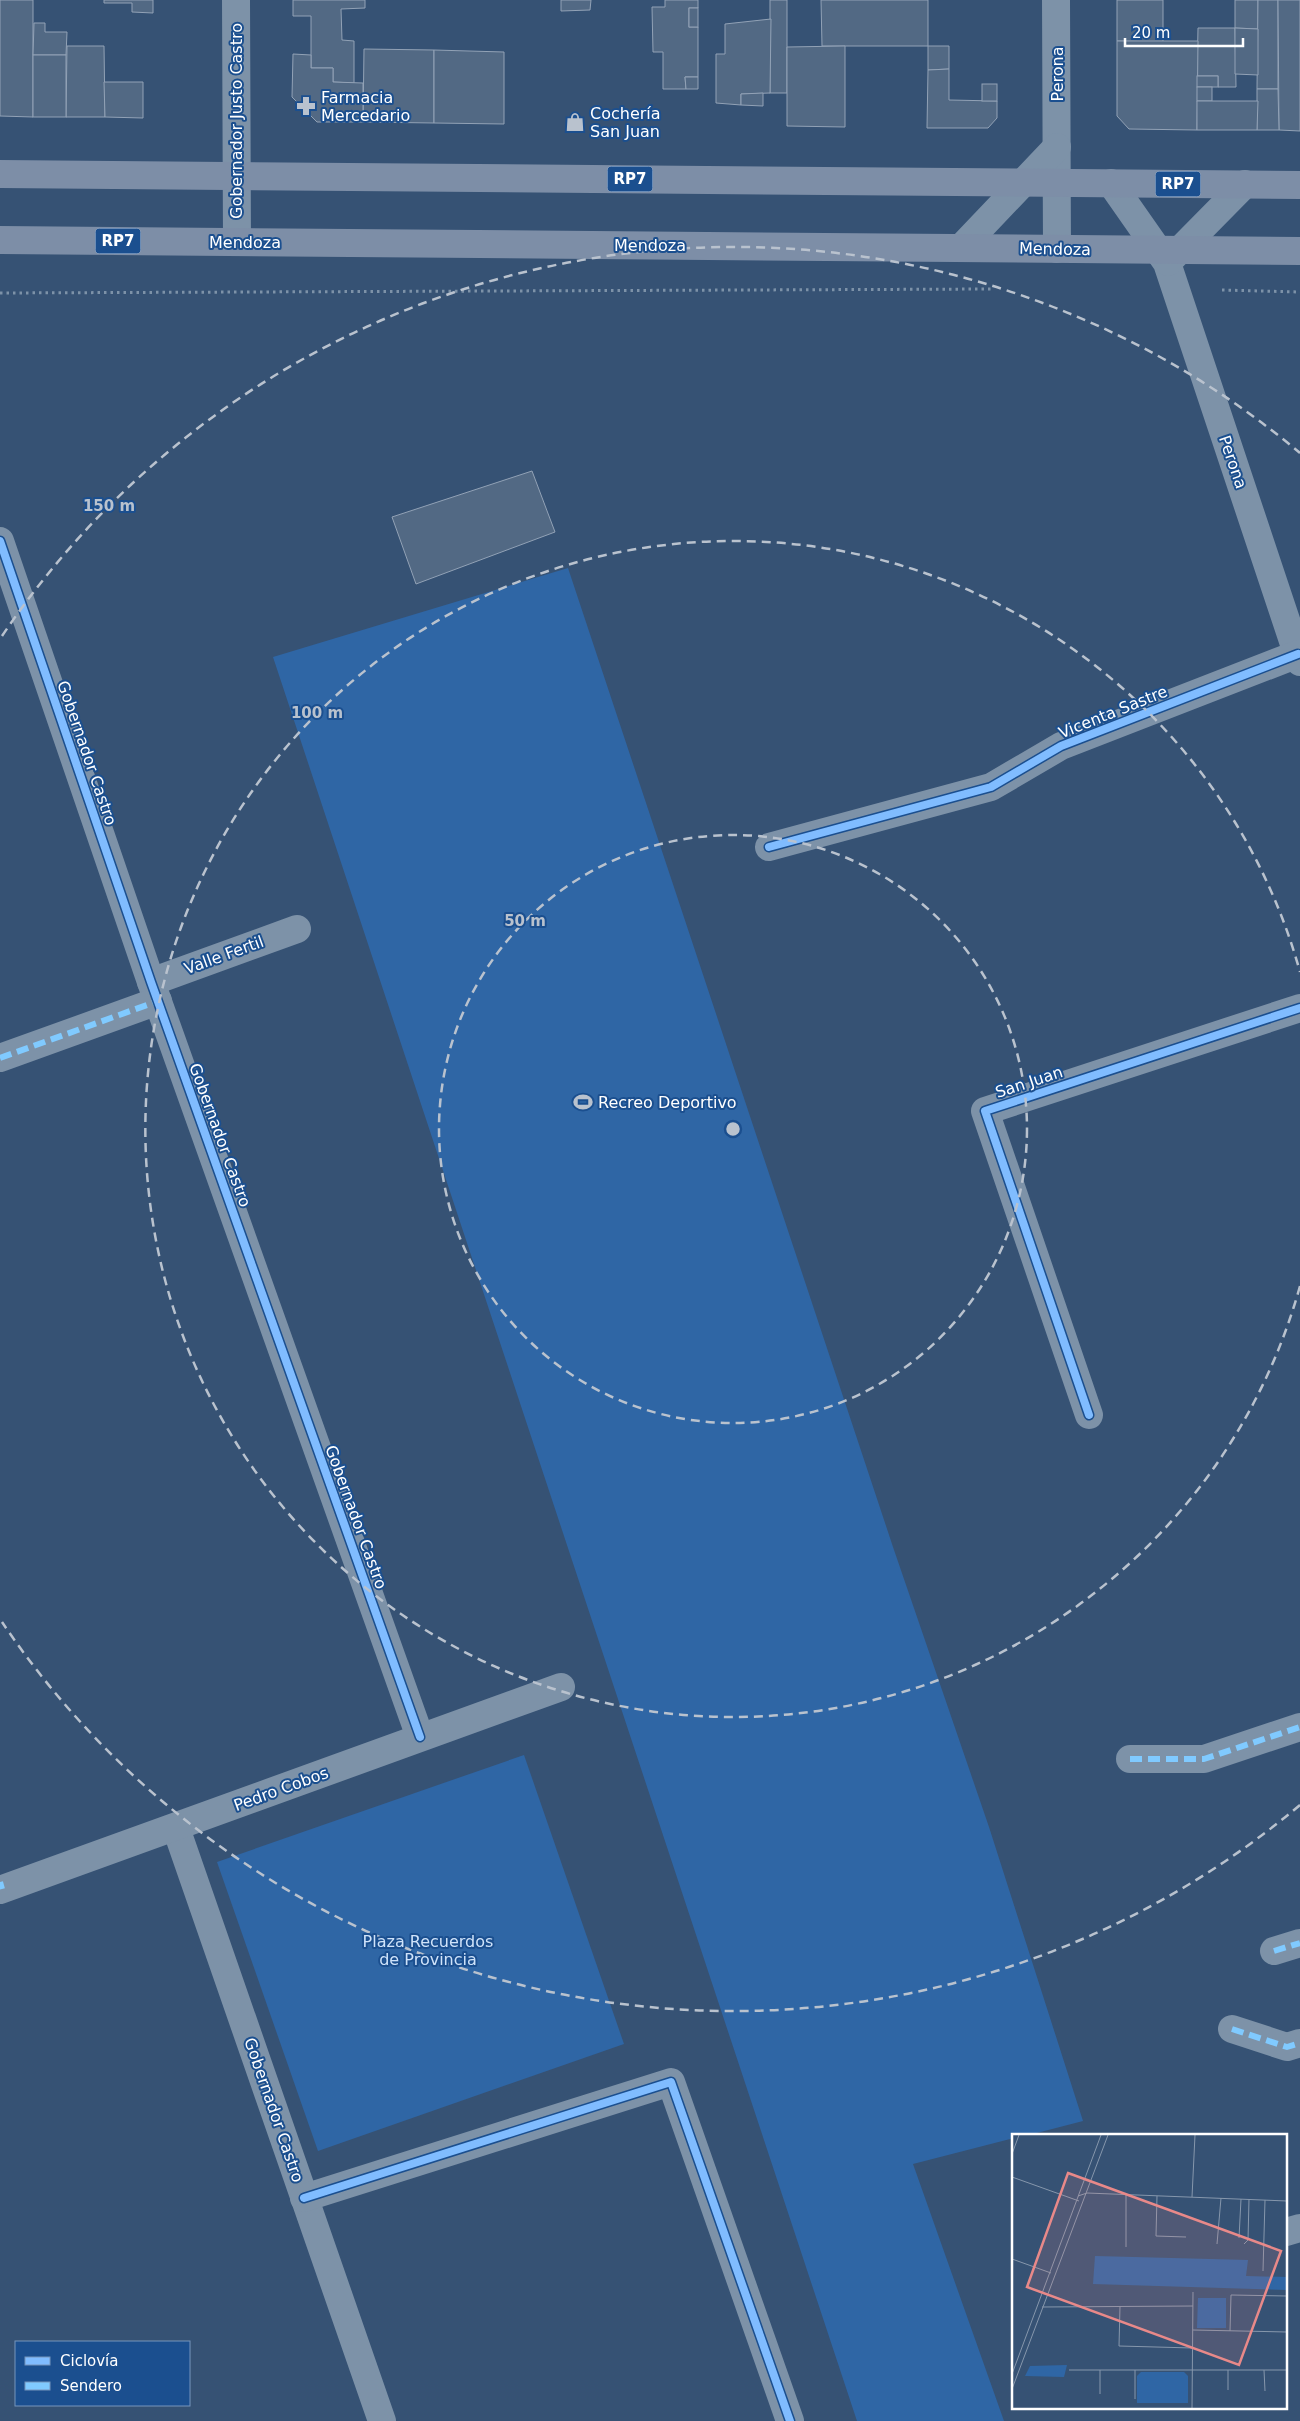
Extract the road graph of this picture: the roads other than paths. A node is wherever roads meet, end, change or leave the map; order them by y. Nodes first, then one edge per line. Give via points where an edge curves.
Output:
1 (236, 0) edge
2 (1056, 0) edge
3 (1057, 147) junction
4 (0, 174) edge
5 (236, 176) junction
6 (1023, 182) junction
7 (1057, 183) junction
8 (1111, 183) junction
9 (1245, 184) junction
10 (1300, 185) edge
11 (0, 240) edge
12 (237, 242) junction
13 (960, 248) junction
14 (1057, 249) junction
15 (1300, 251) edge
16 (1168, 254) junction
17 (0, 541) edge
18 (1299, 658) edge
19 (769, 847) dead end
20 (297, 929) dead end
21 (154, 992) junction
22 (1300, 1008) edge
23 (0, 1058) edge
24 (1089, 1414) dead end
25 (561, 1687) dead end
26 (1300, 1727) edge
27 (420, 1737) junction
28 (1130, 1759) dead end
29 (176, 1828) junction
30 (1, 1887) edge
31 (1300, 1943) edge
32 (1274, 1951) dead end
33 (1232, 2029) dead end
34 (1300, 2043) edge
35 (304, 2198) junction
36 (382, 2421) edge
37 (790, 2421) edge

1 - 5 street, Gobernador Justo Castro
2 - 3 street, Perona
3 - 6 street
3 - 7 street, Perona
4 - 5 main road, RP7
5 - 6 main road, RP7
5 - 12 street, Gobernador Justo Castro
6 - 7 main road, RP7
6 - 13 street
7 - 8 main road, RP7
7 - 14 street, Perona
8 - 9 main road, RP7
8 - 16 street, Perona
9 - 10 main road, RP7
9 - 16 street
11 - 12 main road, Mendoza / RP7
12 - 13 main road, Mendoza / RP7
13 - 14 main road, Mendoza / RP7
14 - 16 main road, Mendoza / RP7
15 - 16 main road, Mendoza / RP7
16 - 18 street, Perona
17 - 21 street, Gobernador Castro
18 - 19 street, Vicenta Sastre via 1061,746 991,787
20 - 21 street, Valle Fertil
21 - 23 street, Valle Fertil
21 - 27 street, Gobernador Castro
22 - 24 street, San Juan via 985,1111
25 - 27 street, Pedro Cobos
26 - 28 street via 1204,1759
27 - 29 street, Pedro Cobos
29 - 30 street, Pedro Cobos
29 - 35 street, Gobernador Castro
31 - 32 street
33 - 34 street via 1287,2047
35 - 36 street, Gobernador Castro
35 - 37 street via 671,2082

